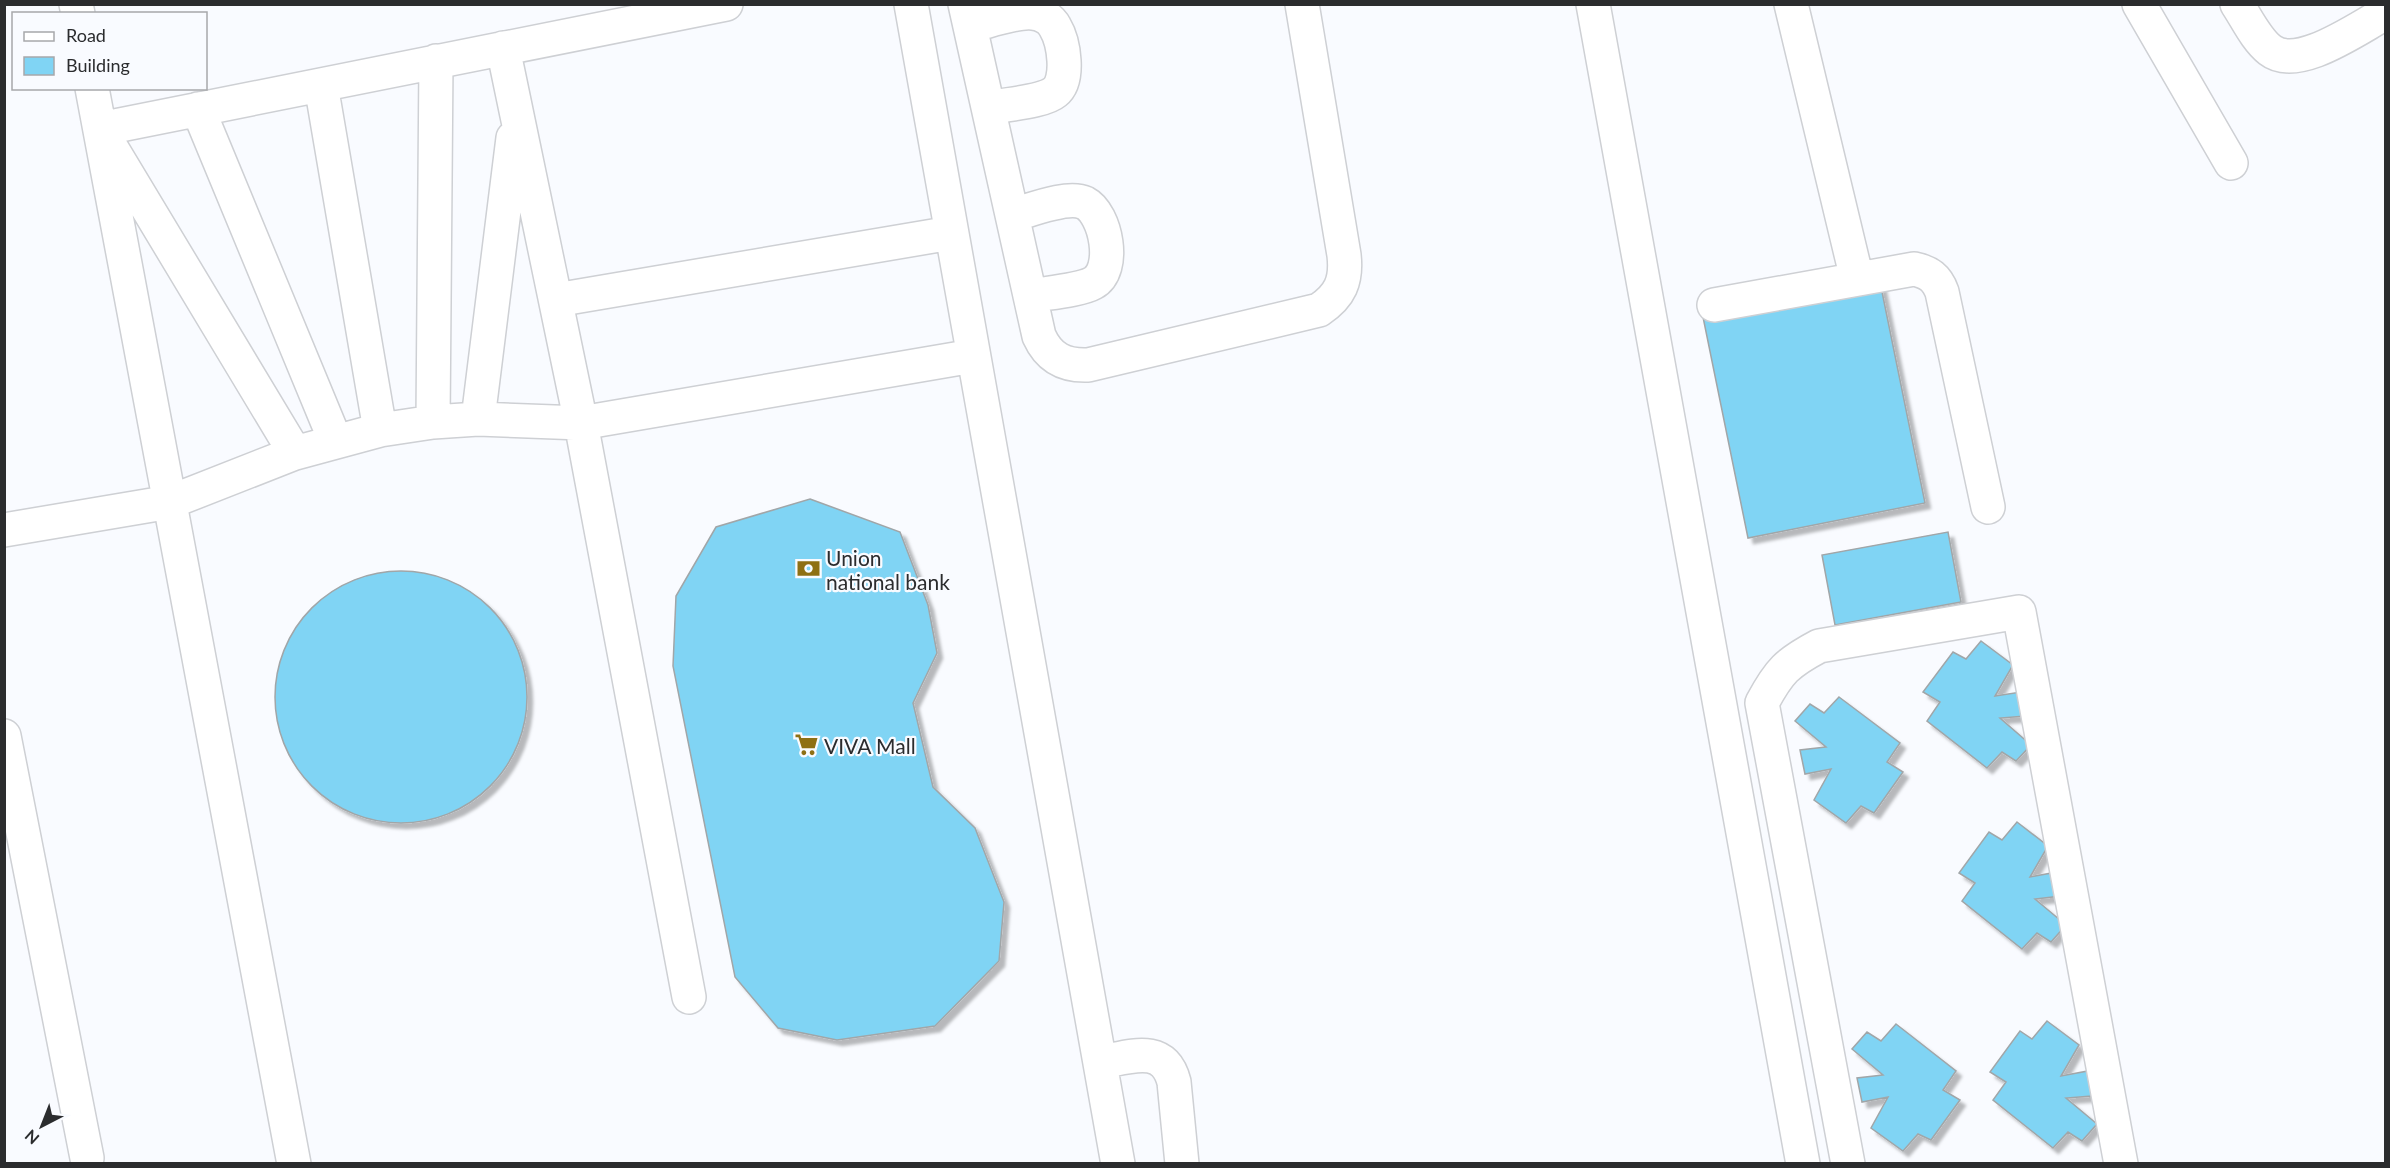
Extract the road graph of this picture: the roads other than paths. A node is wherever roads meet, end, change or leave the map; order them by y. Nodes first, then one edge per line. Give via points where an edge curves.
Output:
1 (726, 4) edge
2 (911, 4) edge
3 (1302, 4) edge
4 (1593, 4) edge
5 (1791, 4) edge
6 (2139, 4) edge
7 (2237, 4) edge
8 (2385, 13) edge
9 (967, 16) edge
10 (503, 48) junction
11 (436, 62) junction
12 (321, 85) junction
13 (92, 90) edge
14 (989, 108) junction
15 (198, 109) junction
16 (517, 112) junction
17 (100, 129) junction
18 (2231, 164) dead end
19 (1013, 214) junction
20 (951, 233) junction
21 (1857, 279) junction
22 (1030, 296) junction
23 (556, 300) junction
24 (1714, 305) dead end
25 (973, 356) junction
26 (478, 419) junction
27 (433, 422) junction
28 (581, 423) junction
29 (380, 430) junction
30 (335, 440) junction
31 (295, 453) junction
32 (170, 502) junction
33 (1988, 507) dead end
34 (4, 530) edge
35 (4, 736) edge
36 (689, 997) dead end
37 (1101, 1062) junction
38 (87, 1158) dead end
39 (294, 1164) edge
40 (1118, 1164) edge
41 (1182, 1164) edge
42 (1803, 1164) edge
43 (1848, 1164) edge
44 (2121, 1164) edge

1 - 10 street
2 - 20 street
3 - 22 street via 1346,272 1342,288 1332,301 1303,315 1076,365 1063,363 1044,346
4 - 42 street
5 - 21 street
6 - 18 street
7 - 8 street via 2272,52 2295,57 2316,51
9 - 14 street
9 - 14 street via 1031,13 1050,21 1056,29 1066,70 1058,90 1049,96
10 - 11 street
10 - 16 street
11 - 12 street
11 - 27 street
12 - 15 street
12 - 29 street
13 - 17 street
14 - 19 street
15 - 17 street
15 - 30 street
16 - 23 street
16 - 26 street
17 - 31 street
17 - 32 street
19 - 22 street
19 - 22 street via 1064,202 1084,203 1099,216 1108,258 1101,278 1092,284
20 - 23 street
20 - 25 street
21 - 24 street
21 - 33 street via 1914,269 1930,274 1938,282
23 - 28 street
25 - 28 street
25 - 37 street
26 - 27 street
26 - 28 street
27 - 29 street
28 - 36 street
29 - 30 street
30 - 31 street
31 - 32 street
32 - 34 street
32 - 39 street
35 - 38 street
37 - 40 street
37 - 41 street via 1141,1055 1164,1061 1174,1082
43 - 44 street via 1762,703 1791,661 1819,646 2019,612

